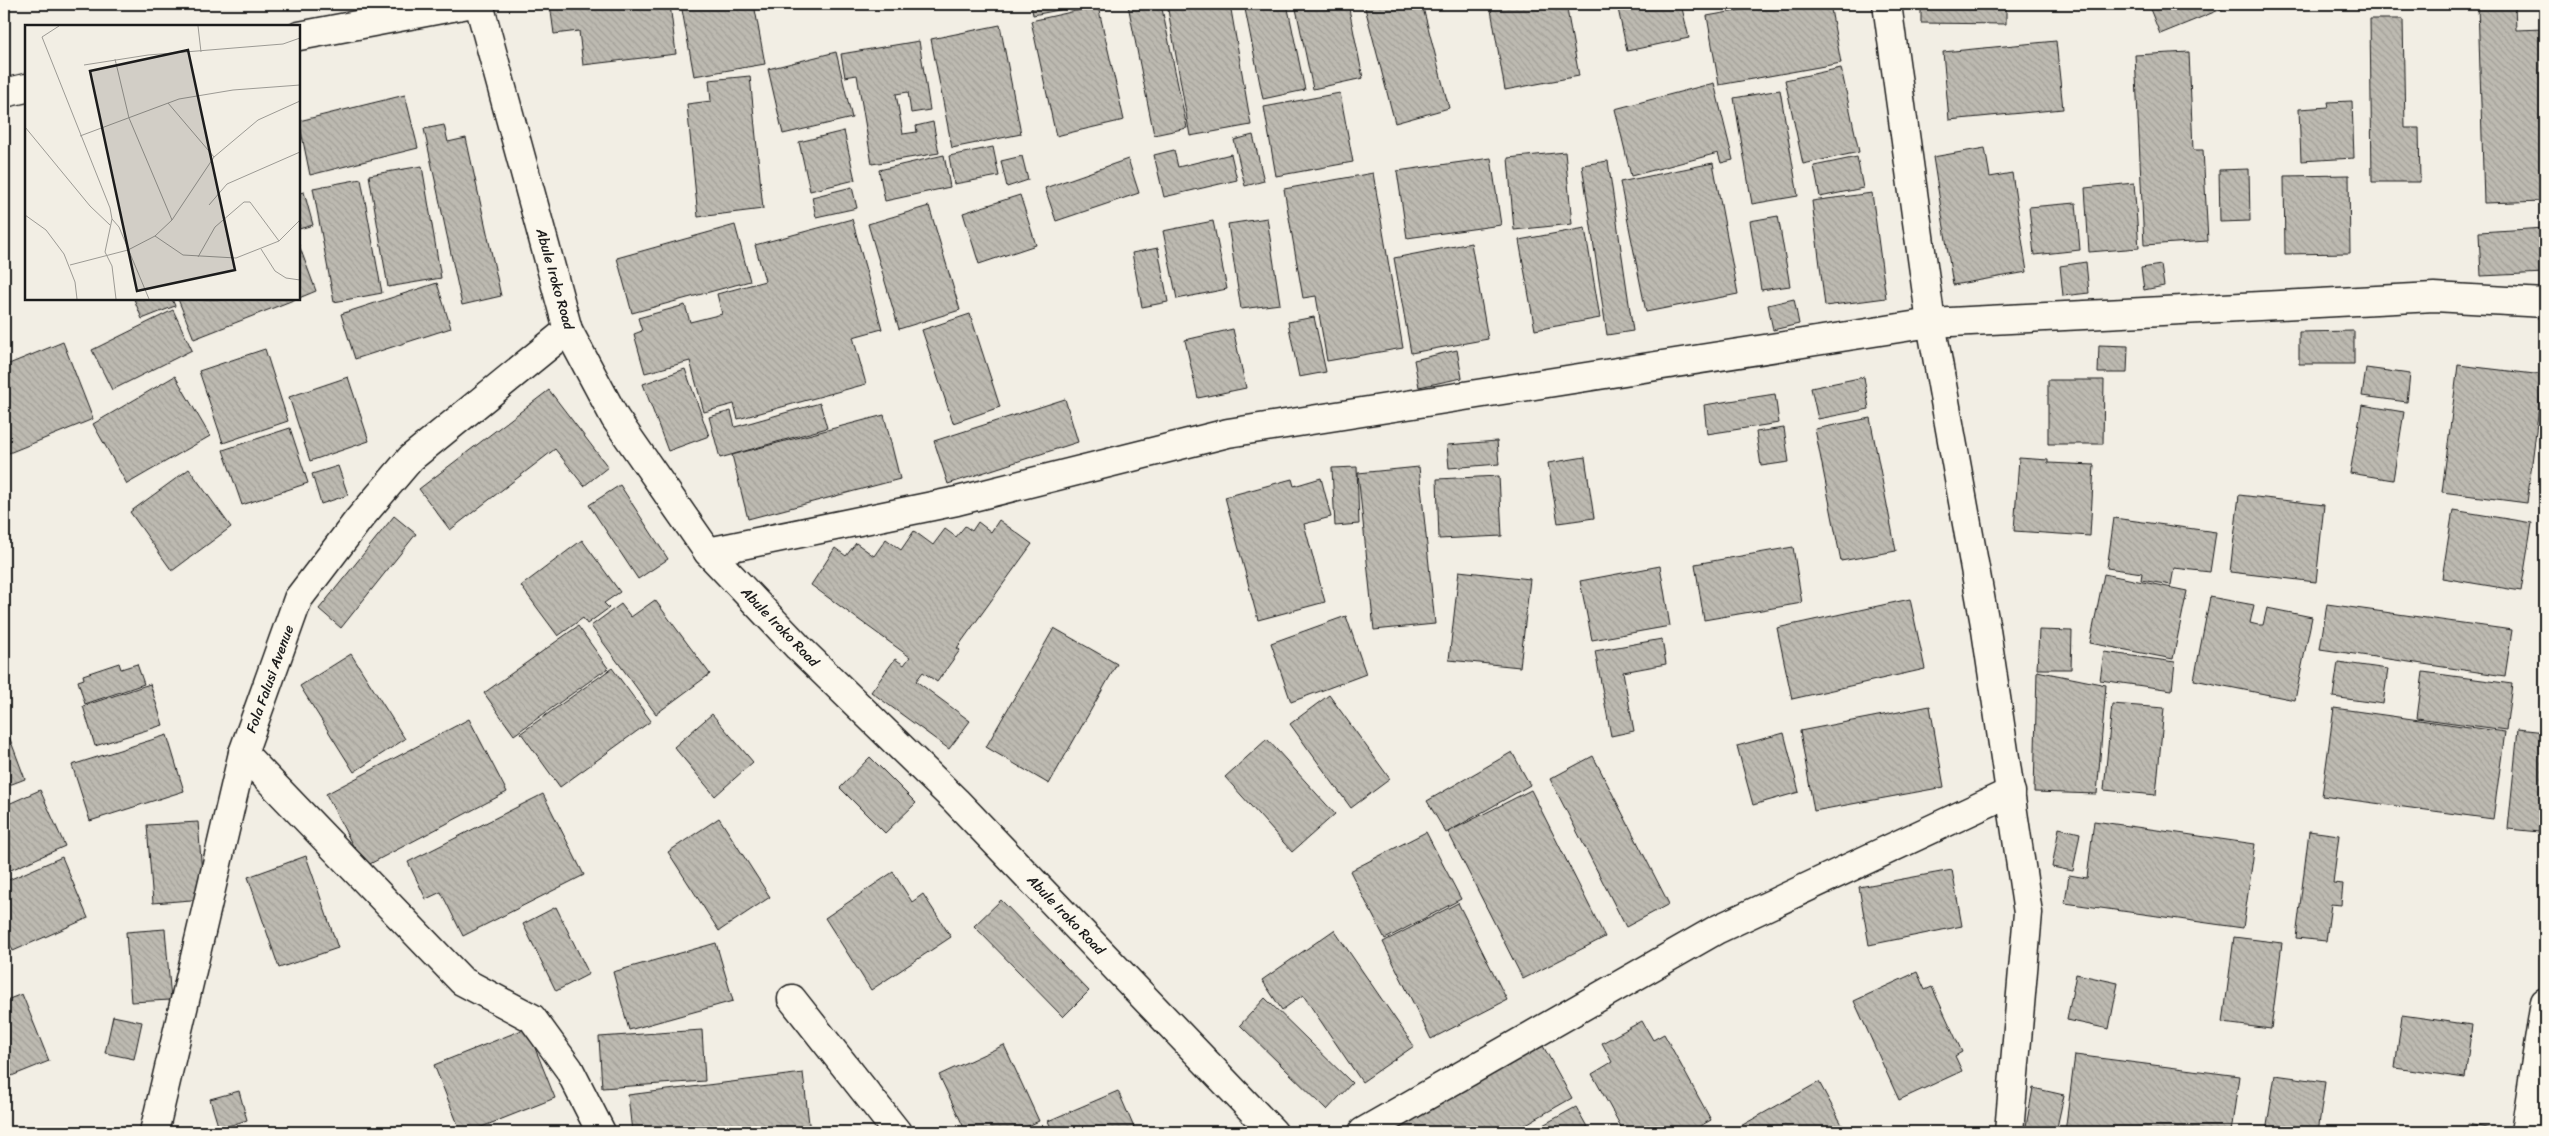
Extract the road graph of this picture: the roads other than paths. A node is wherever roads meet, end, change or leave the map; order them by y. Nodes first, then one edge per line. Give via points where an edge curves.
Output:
1 (468, 4) edge
2 (479, 4) edge
3 (1887, 4) edge
4 (300, 36) edge
5 (25, 88) edge
6 (4, 93) edge
7 (2545, 303) edge
8 (1931, 323) junction
9 (568, 330) junction
10 (708, 552) junction
11 (243, 753) junction
12 (2011, 792) junction
13 (792, 999) dead end
14 (2545, 1002) edge
15 (154, 1132) edge
16 (601, 1132) edge
17 (897, 1132) edge
18 (1273, 1132) edge
19 (1363, 1132) edge
20 (2009, 1132) edge
21 (2525, 1132) edge

1 - 4 street
2 - 9 street, Abule Iroko Road
3 - 8 street
5 - 6 street
7 - 8 street via 2434,297
8 - 10 street via 1228,432 957,501
8 - 12 street
9 - 10 street, Abule Iroko Road via 615,418
9 - 11 street, Fola Falusi Avenue via 411,458 359,519 298,599
10 - 18 street, Abule Iroko Road via 962,808
11 - 15 street, Fola Falusi Avenue
11 - 16 street via 462,981 532,1018 569,1069
12 - 19 street via 1716,930
12 - 20 street via 2028,913
13 - 17 street
14 - 21 street

